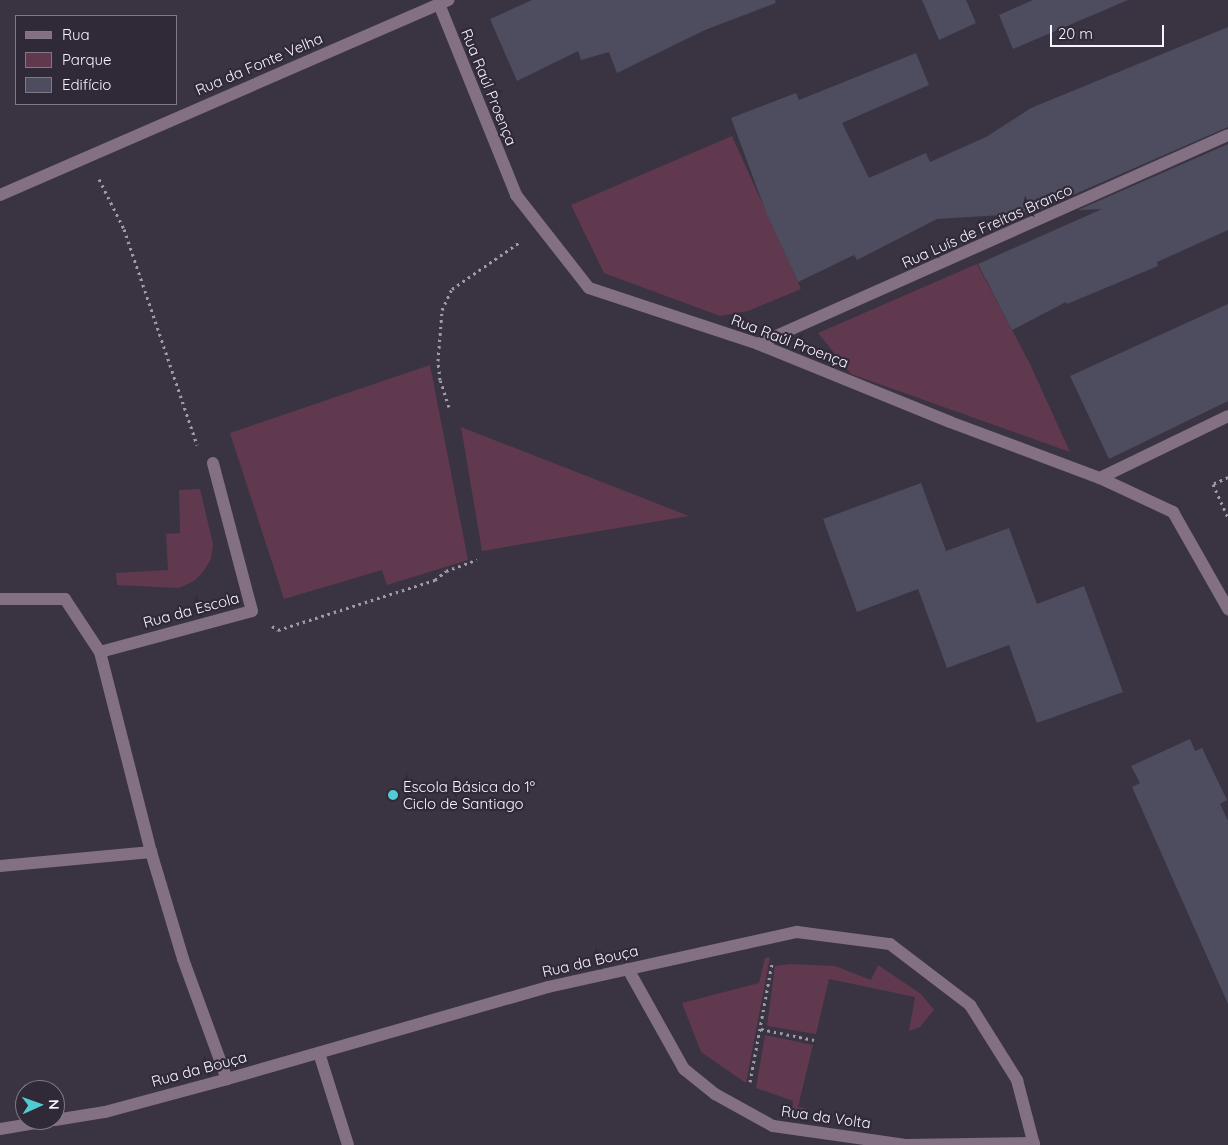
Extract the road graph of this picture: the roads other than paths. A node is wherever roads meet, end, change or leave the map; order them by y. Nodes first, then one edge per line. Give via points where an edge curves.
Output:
1 (444, 2) edge
2 (1228, 134) edge
3 (0, 195) edge
4 (758, 344) junction
5 (1228, 416) edge
6 (213, 463) road end
7 (1100, 478) junction
8 (0, 599) edge
9 (1228, 609) edge
10 (100, 652) junction
11 (151, 852) junction
12 (0, 866) edge
13 (628, 969) junction
14 (319, 1054) junction
15 (227, 1079) junction
16 (65, 1118) edge
17 (15, 1126) edge
18 (0, 1129) edge
19 (1034, 1144) edge
20 (348, 1145) edge

1 - 3 street, Rua da Fonte Velha
1 - 4 street, Rua Raúl Proença via 516,195 589,288
2 - 4 street, Rua Luís de Freitas Branco via 977,249
4 - 7 street, Rua Raúl Proença via 950,422
5 - 7 street
6 - 10 street, Rua da Escola via 252,611
7 - 9 street, Rua Raúl Proença via 1173,512
8 - 10 street via 65,599
10 - 11 street
11 - 12 street
11 - 15 street via 183,958
13 - 14 street, Rua da Bouça via 548,986
13 - 19 street, Rua da Volta via 684,1068 715,1094 774,1126 906,1145
13 - 19 street, Rua da Bouça via 796,932 890,944 970,1005 1017,1080
14 - 15 street, Rua da Bouça
14 - 20 street
15 - 16 street, Rua da Bouça via 105,1112
17 - 18 street, Rua da Bouça

